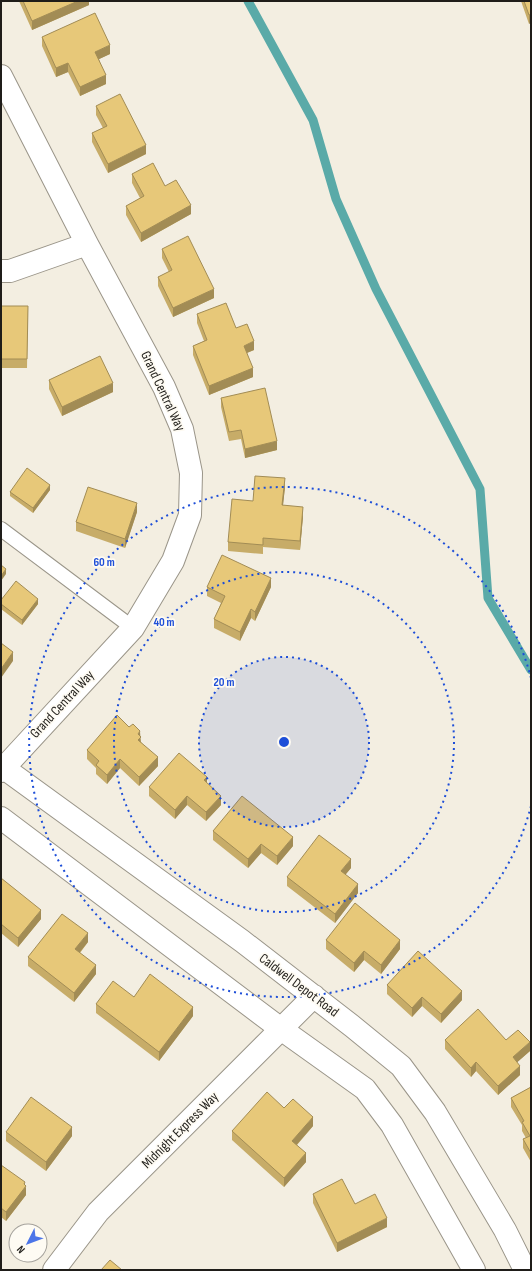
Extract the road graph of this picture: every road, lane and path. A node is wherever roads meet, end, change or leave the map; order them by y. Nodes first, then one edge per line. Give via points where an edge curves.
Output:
1 (1, 76) edge
2 (87, 244) junction
3 (1, 271) edge
4 (1, 529) edge
5 (133, 628) junction
6 (2, 768) edge
7 (1, 818) edge
8 (314, 996) junction
9 (281, 1029) junction
10 (54, 1270) edge
11 (474, 1270) edge
12 (525, 1270) edge

1 - 2 street, Grand Central Way
2 - 3 street via 10,271
2 - 5 street, Grand Central Way via 164,387 182,429 191,473 190,515 173,561
4 - 5 lane
5 - 6 street, Grand Central Way
6 - 8 street, Caldwell Depot Road
7 - 9 street
8 - 9 street, Midnight Express Way
8 - 12 street, Caldwell Depot Road via 401,1066 435,1112 505,1230
9 - 10 street, Midnight Express Way via 98,1212
9 - 11 street via 365,1088 392,1125

